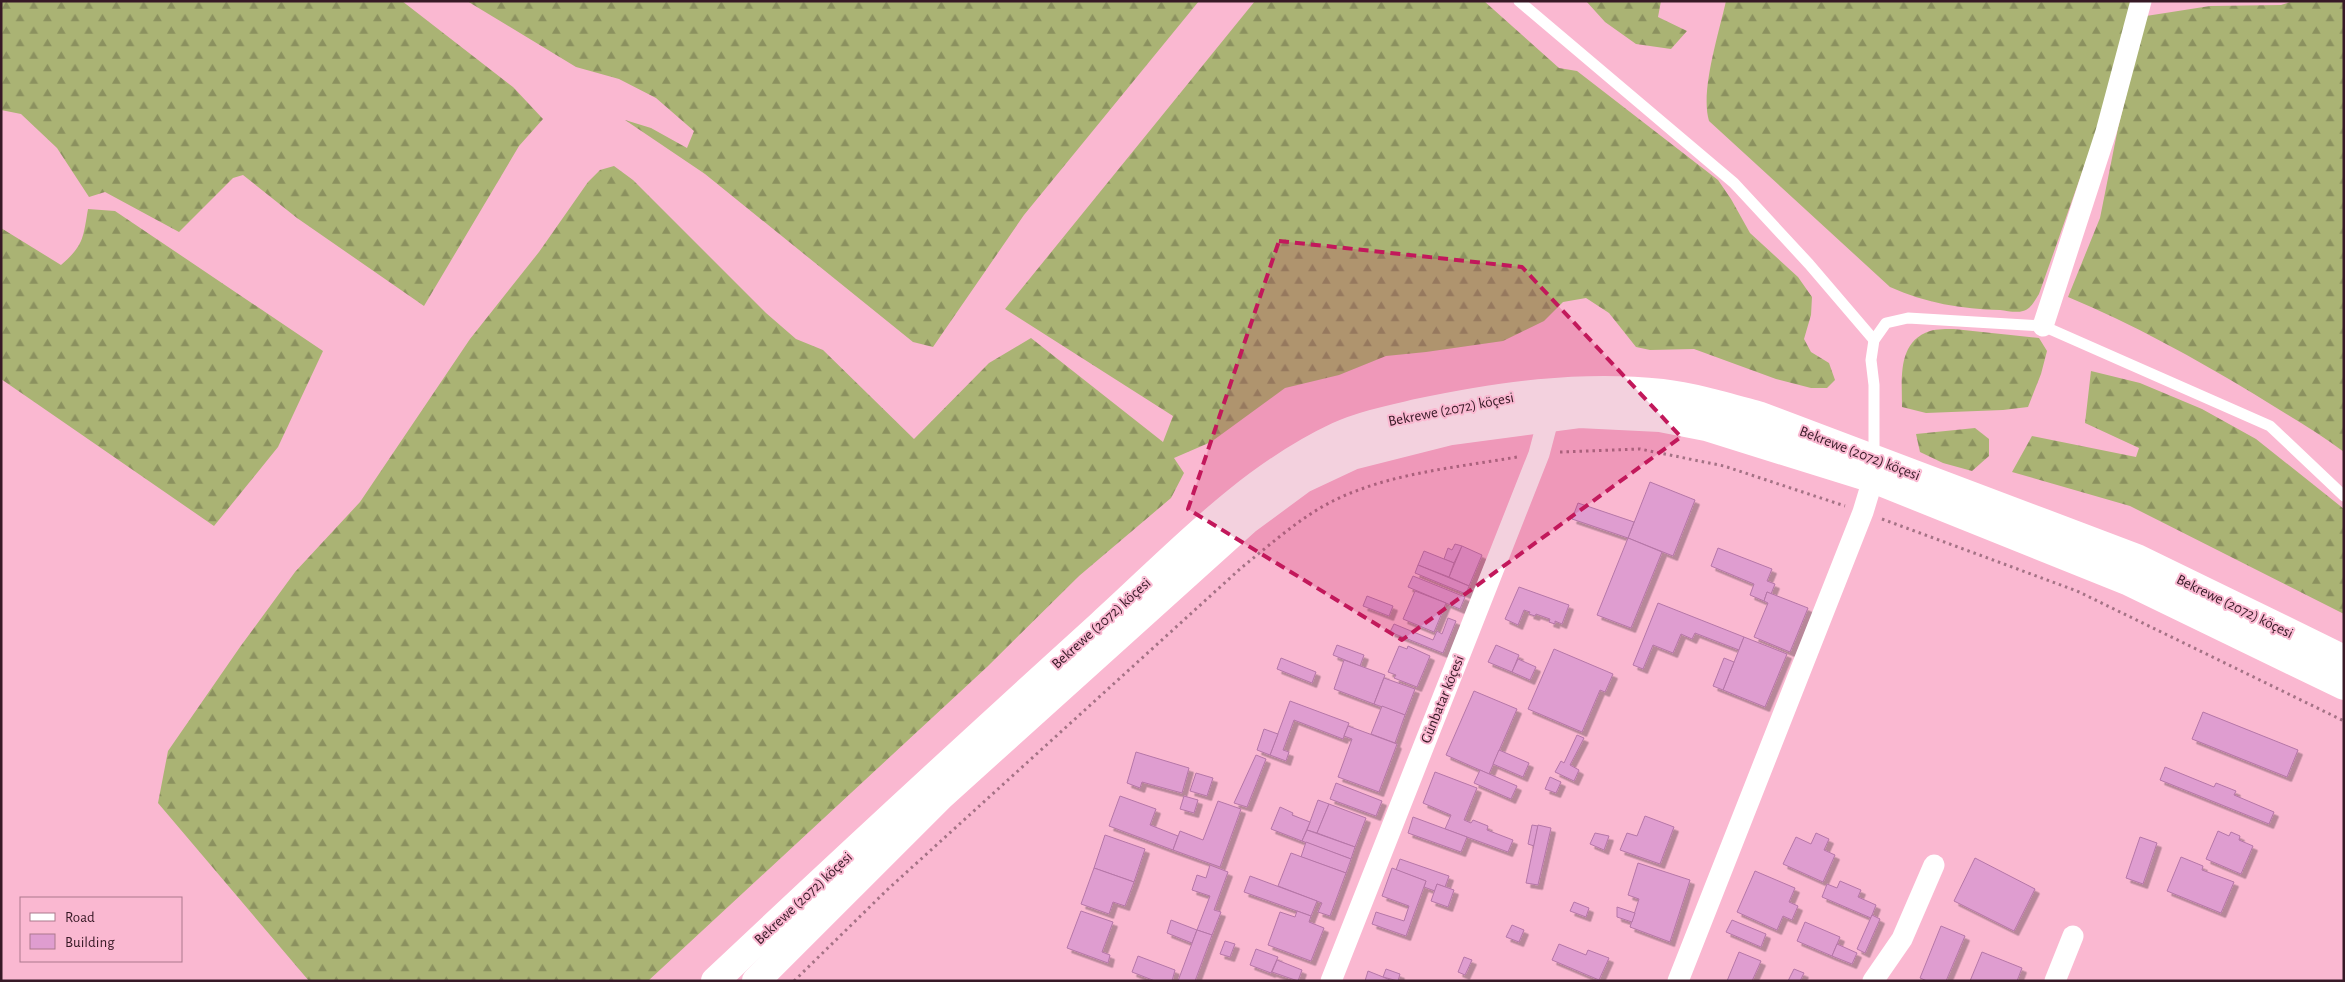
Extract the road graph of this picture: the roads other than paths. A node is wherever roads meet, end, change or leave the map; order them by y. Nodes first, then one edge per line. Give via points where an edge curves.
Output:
1 (1519, 1) edge
2 (2141, 1) edge
3 (2043, 326) junction
4 (1874, 340) junction
5 (1549, 416) junction
6 (1873, 469) junction
7 (2344, 496) edge
8 (2344, 659) edge
9 (2344, 686) edge
10 (1934, 865) dead end
11 (2073, 936) dead end
12 (715, 981) edge
13 (756, 981) edge
14 (1331, 981) edge
15 (1678, 981) edge
16 (1872, 981) edge
17 (2055, 981) edge

1 - 4 lane via 1734,183
2 - 3 street via 2106,132
3 - 4 lane via 1908,318 1886,323
3 - 7 lane via 2270,426
4 - 6 lane via 1871,360 1874,385
5 - 6 main road, Bekrewe (2072) köçesi via 1579,414 1660,418 1706,426
5 - 13 main road, Bekrewe (2072) köçesi via 1402,442 1352,456 1303,479 1246,521 940,796
5 - 14 street, Günbatar köçesi via 1539,454
6 - 8 main road, Bekrewe (2072) köçesi via 2137,558
6 - 9 main road, Bekrewe (2072) köçesi via 2127,581
6 - 12 main road, Bekrewe (2072) köçesi via 1760,416 1662,393 1580,390 1513,396 1391,419 1340,435 1290,461 1234,504 926,782
6 - 15 street via 1863,512
10 - 16 street via 1902,939
11 - 17 street

